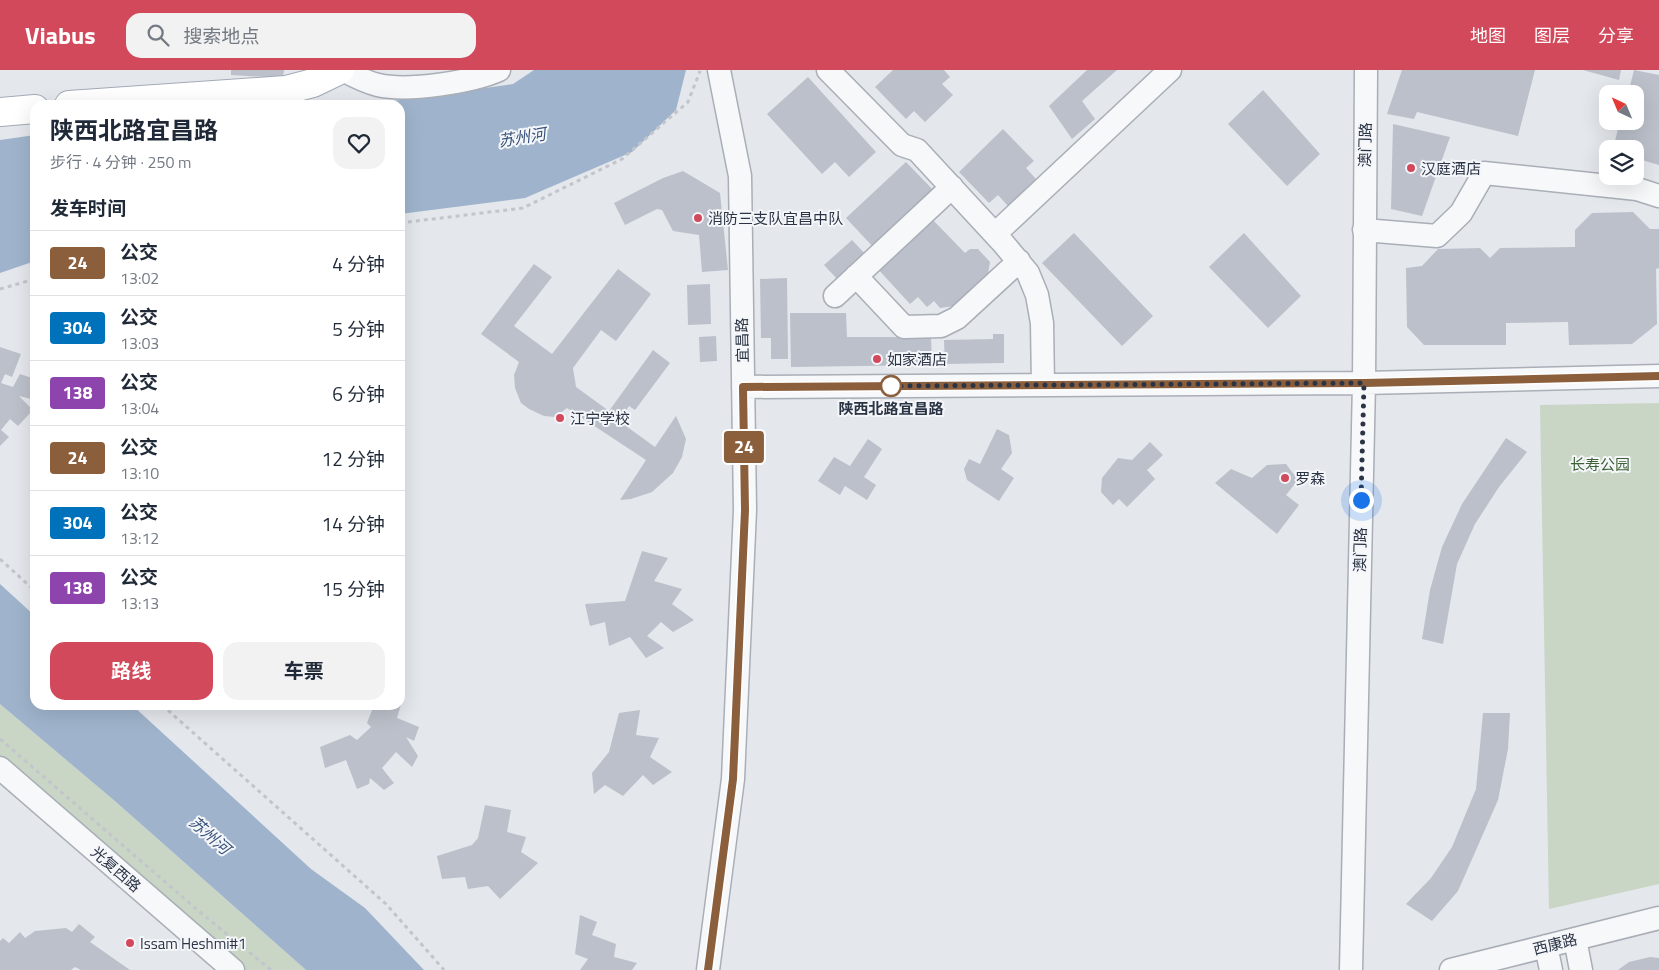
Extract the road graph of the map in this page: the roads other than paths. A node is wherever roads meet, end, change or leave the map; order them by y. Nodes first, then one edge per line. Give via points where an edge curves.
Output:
1 (341, 70) edge
2 (499, 70) edge
3 (719, 70) edge
4 (828, 70) edge
5 (1170, 70) edge
6 (1366, 70) edge
7 (141, 100) edge
8 (30, 109) edge
9 (0, 112) edge
10 (952, 187) junction
11 (1659, 196) edge
12 (1364, 230) junction
13 (994, 234) junction
14 (1019, 261) junction
15 (856, 276) junction
16 (835, 296) dead end
17 (1659, 376) edge
18 (1364, 383) junction
19 (1043, 385) junction
20 (743, 387) junction
21 (0, 768) edge
22 (1659, 918) edge
23 (1575, 939) junction
24 (1546, 946) junction
25 (233, 970) edge
26 (708, 970) edge
27 (1351, 970) edge
28 (1450, 970) edge
29 (1551, 970) edge
30 (1581, 970) edge

1 - 2 street via 379,85 402,88 469,80
1 - 7 main road via 286,90
3 - 20 street, 宜昌路 via 740,176
4 - 10 street via 902,146 917,150
5 - 13 street
6 - 12 street, 澳门路
8 - 9 main road
10 - 13 street
10 - 15 street
11 - 12 street via 1637,189 1484,173 1461,213 1437,236
12 - 18 street, 澳门路
13 - 14 street
14 - 15 street via 957,318 941,326 904,327
14 - 19 street via 1037,295 1042,323
15 - 16 street
17 - 18 street
18 - 19 street
18 - 27 street, 澳门路
19 - 20 street
20 - 26 street, 宜昌路 via 745,510 733,779
21 - 25 street, 光复西路
22 - 23 street, 西康路
23 - 24 street, 西康路
23 - 30 street
24 - 28 street, 西康路
24 - 29 street

